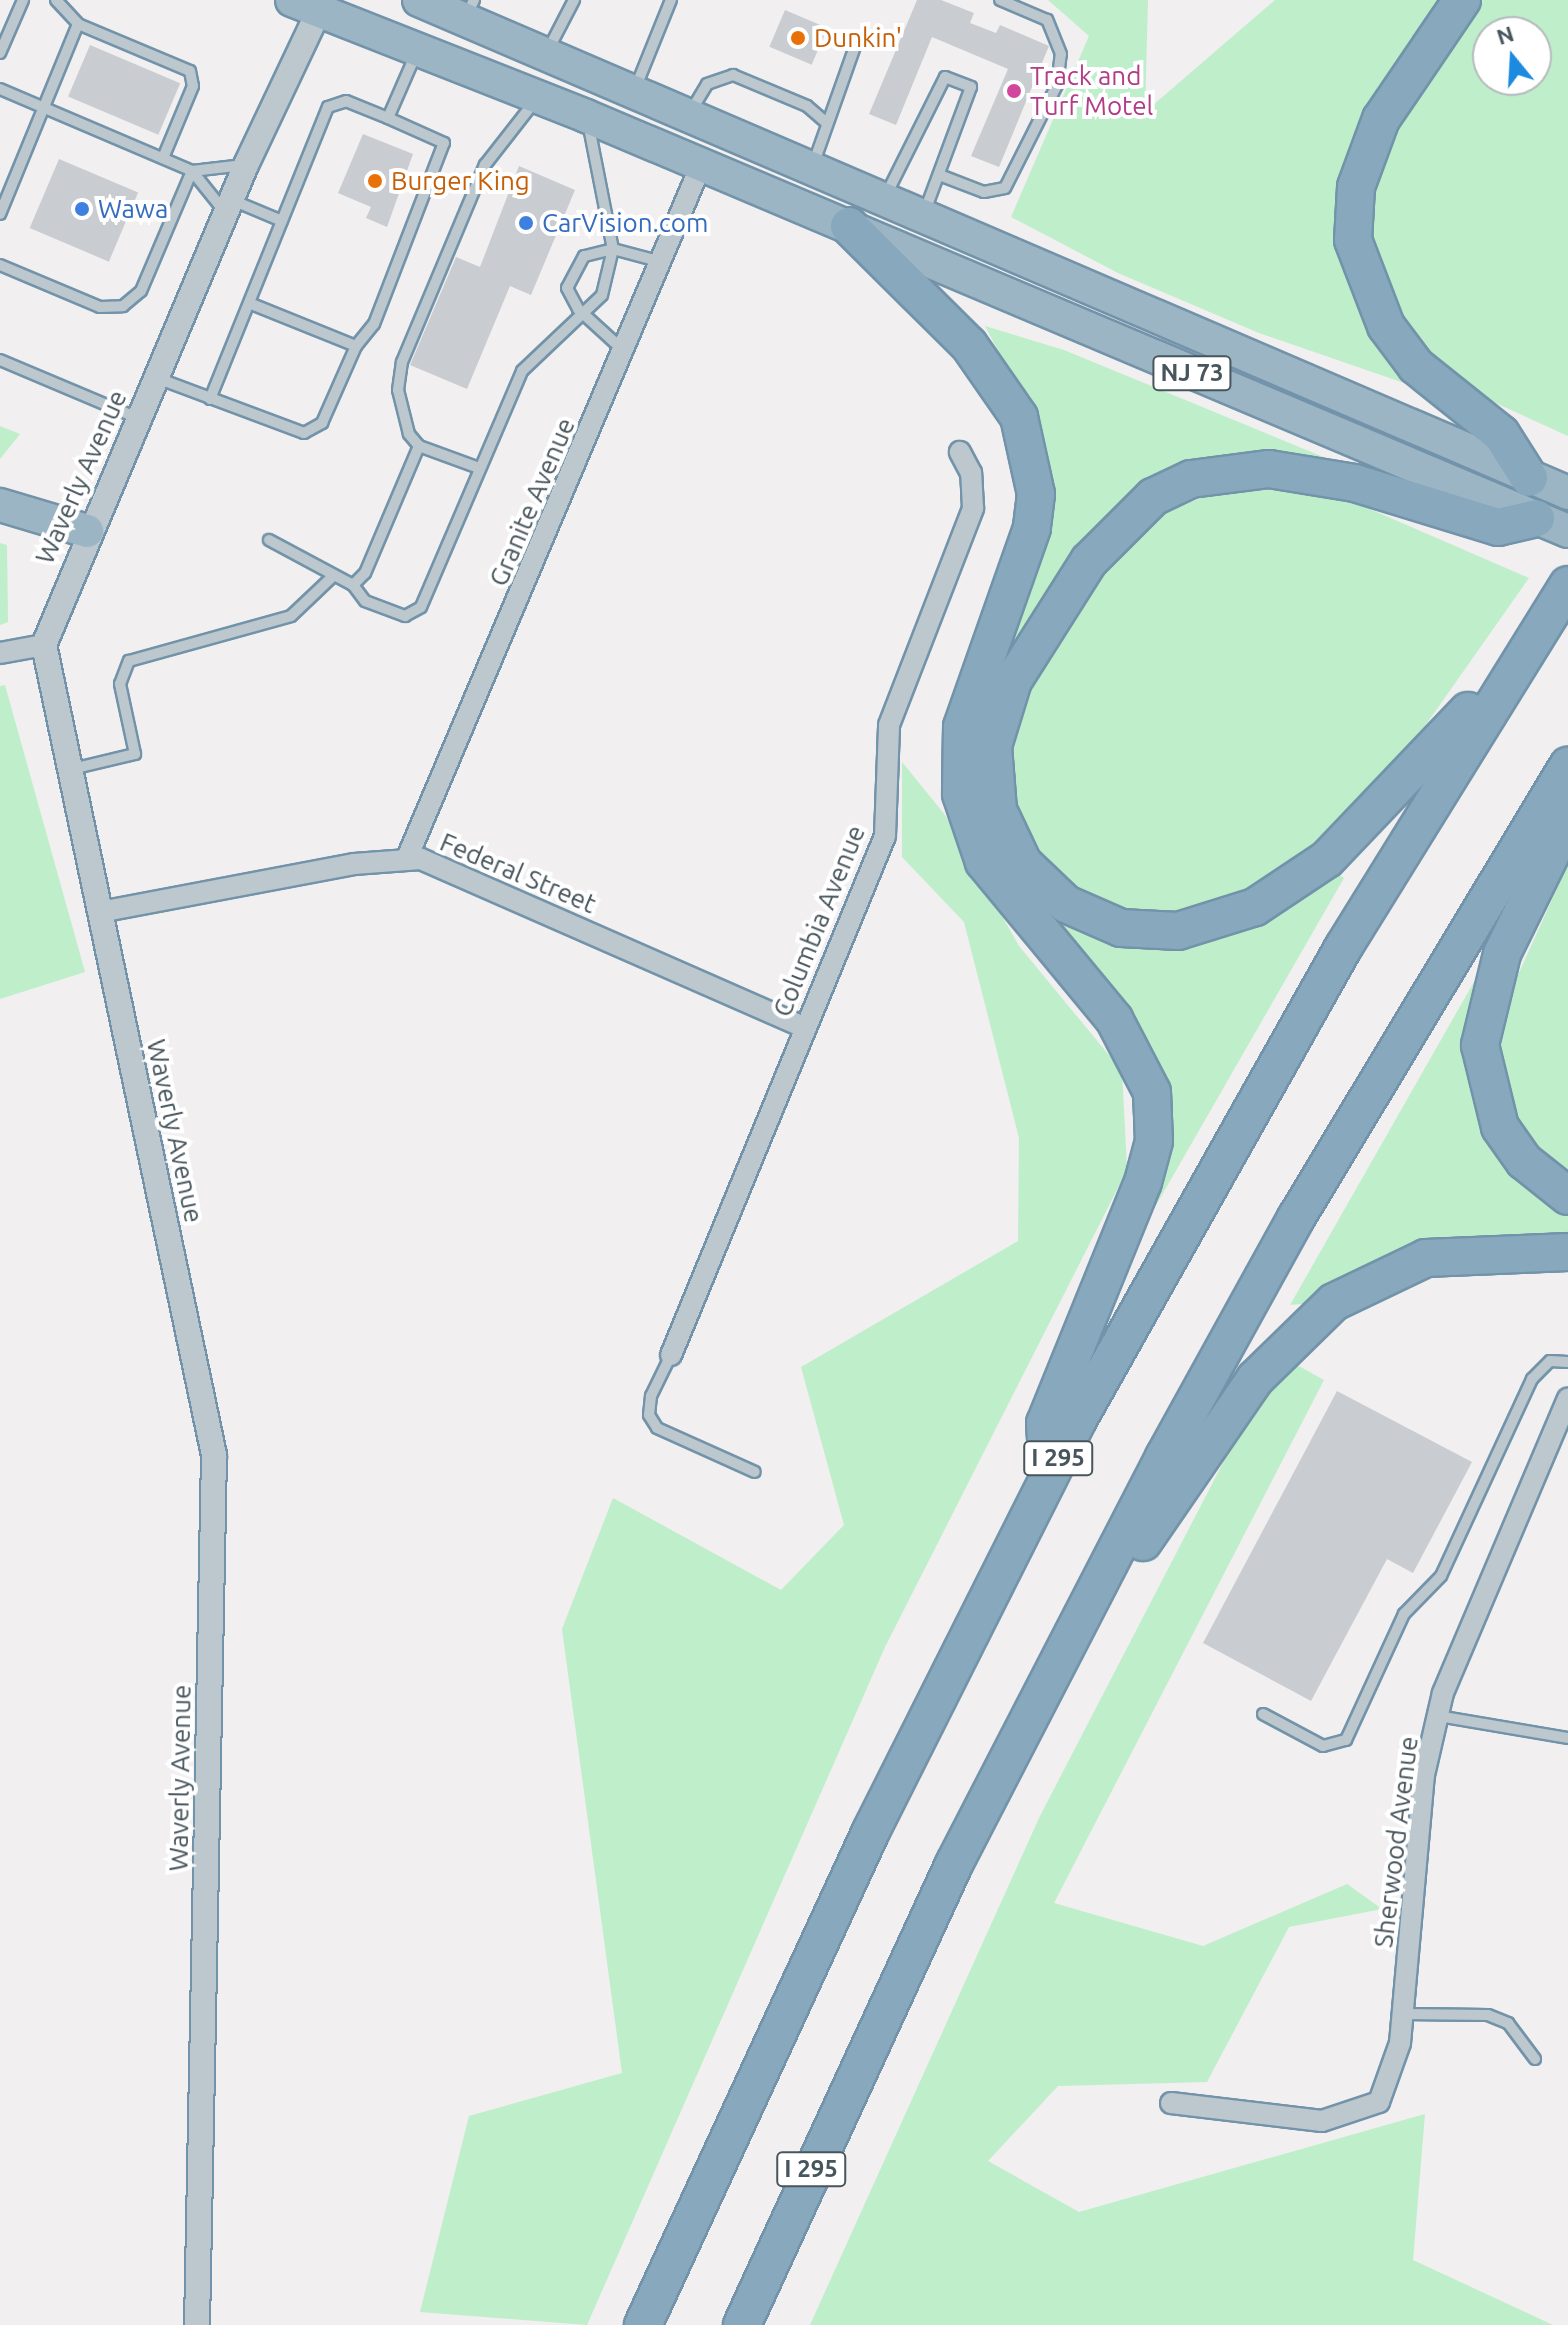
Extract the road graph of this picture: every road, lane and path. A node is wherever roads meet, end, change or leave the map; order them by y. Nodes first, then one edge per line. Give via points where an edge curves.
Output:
1 (23, 0) edge
2 (56, 0) edge
3 (419, 0) edge
4 (574, 0) edge
5 (671, 0) edge
6 (1000, 0) edge
7 (1462, 0) edge
8 (312, 4) edge
9 (470, 10) edge
10 (78, 24) junction
11 (418, 49) junction
12 (854, 49) dead end
13 (0, 53) edge
14 (546, 54) junction
15 (0, 89) edge
16 (634, 91) junction
17 (539, 96) junction
18 (44, 107) junction
19 (689, 115) junction
20 (586, 116) junction
21 (388, 118) junction
22 (824, 121) junction
23 (163, 158) junction
24 (246, 165) junction
25 (701, 165) junction
26 (812, 167) junction
27 (192, 171) junction
28 (942, 176) junction
29 (885, 197) junction
30 (229, 207) junction
31 (924, 213) junction
32 (0, 214) edge
33 (282, 221) junction
34 (849, 226) junction
35 (613, 249) junction
36 (664, 263) junction
37 (0, 265) edge
38 (254, 305) junction
39 (584, 315) junction
40 (356, 346) junction
41 (626, 352) junction
42 (0, 360) edge
43 (155, 378) junction
44 (210, 399) junction
45 (137, 418) junction
46 (419, 446) junction
47 (960, 452) dead end
48 (479, 468) junction
49 (1529, 478) junction
50 (1568, 493) edge
51 (0, 505) edge
52 (1552, 524) edge
53 (87, 531) junction
54 (269, 540) dead end
55 (331, 578) junction
56 (353, 585) junction
57 (1568, 585) edge
58 (1540, 628) junction
59 (44, 645) junction
60 (0, 653) edge
61 (1568, 766) edge
62 (69, 770) junction
63 (1568, 819) edge
64 (407, 858) junction
65 (100, 912) junction
66 (804, 1027) junction
67 (1568, 1196) edge
68 (1568, 1252) edge
69 (671, 1355) joint
70 (1568, 1362) edge
71 (1568, 1398) edge
72 (755, 1472) dead end
73 (1048, 1477) junction
74 (1031, 1710) junction
75 (1263, 1714) dead end
76 (1438, 1716) junction
77 (1568, 1738) edge
78 (1403, 2014) junction
79 (1535, 2059) dead end
80 (1171, 2103) dead end
81 (197, 2325) edge
82 (643, 2325) edge
83 (742, 2325) edge

1 - 13 lane
2 - 10 lane
3 - 9 highway, NJ 73
4 - 14 lane
5 - 16 lane
6 - 28 lane via 1047,20 1061,54 1057,85 1005,188 984,192
7 - 49 highway via 1381,119 1356,187 1353,240 1365,282 1416,366 1501,434
8 - 11 highway, NJ 73
8 - 24 street, Waverly Avenue
9 - 14 highway, NJ 73
10 - 18 lane
10 - 23 lane via 190,71 193,86
11 - 17 highway, NJ 73
11 - 21 lane
12 - 22 lane
14 - 16 highway, NJ 73
15 - 18 lane
16 - 19 highway, NJ 73
17 - 20 highway, NJ 73
17 - 46 lane via 485,165 402,362 403,414
18 - 23 lane
18 - 32 lane
19 - 22 lane via 707,84 733,75 807,106
19 - 26 highway, NJ 73
20 - 25 highway, NJ 73
20 - 35 lane
21 - 33 lane via 346,101 328,107
21 - 40 lane via 444,143 374,324
22 - 26 lane
23 - 27 lane
24 - 27 lane
24 - 30 street, Waverly Avenue
25 - 34 highway, NJ 73
25 - 36 street, Granite Avenue
26 - 29 highway, NJ 73
27 - 30 lane
27 - 37 lane via 131,302 100,307
28 - 29 lane via 971,87 945,77
28 - 31 lane
29 - 31 highway, NJ 73
30 - 33 lane
30 - 43 street, Waverly Avenue
31 - 49 highway, NJ 73
33 - 38 lane
34 - 52 highway, NJ 73
34 - 73 highway via 969,345 1019,417 1036,494 1032,528 962,727 961,794 984,862 1114,1019 1152,1092 1154,1141 1143,1182 1045,1423
35 - 36 lane
35 - 39 lane via 607,288
35 - 39 lane via 574,266 567,288
36 - 41 street, Granite Avenue
38 - 40 lane
38 - 44 lane
39 - 41 lane
39 - 48 lane via 522,371
40 - 44 lane via 322,423 309,432
41 - 64 street, Granite Avenue
42 - 45 lane
43 - 44 lane
43 - 45 street, Waverly Avenue
45 - 53 street, Waverly Avenue
46 - 48 lane
46 - 56 lane via 365,573
47 - 66 street, Columbia Avenue via 974,491 970,524 889,725 885,836
48 - 56 lane via 415,615 365,601
49 - 50 highway, NJ 73
51 - 53 highway
52 - 58 highway via 1498,527 1355,483 1269,469 1191,479 1153,497 1089,561 1013,681 993,746 1004,829 1037,880 1082,914 1159,933 1216,923 1292,885 1364,827
53 - 59 street, Waverly Avenue
54 - 55 lane via 318,560
55 - 56 lane
55 - 62 lane via 291,616 129,661 120,684 135,754
57 - 58 highway, I 295
58 - 73 highway, I 295 via 1343,948
59 - 60 street
59 - 62 street, Waverly Avenue
61 - 74 highway, I 295 via 1296,1218
62 - 65 street, Waverly Avenue
63 - 67 highway via 1502,954 1480,1045 1485,1088 1500,1127 1524,1161
64 - 65 street, Federal Street
64 - 66 street, Federal Street via 439,864
65 - 81 street, Waverly Avenue via 214,1455
66 - 69 street, Columbia Avenue
68 - 74 highway via 1426,1258 1379,1275 1293,1337 1220,1424
69 - 72 lane via 651,1396 649,1415 657,1428
70 - 75 lane via 1550,1361 1532,1379 1441,1576 1404,1614 1346,1740 1323,1746
71 - 76 street, Sherwood Avenue via 1465,1634
73 - 82 highway, I 295 via 800,1981
74 - 83 highway, I 295 via 882,2014
76 - 77 lane
76 - 78 street, Sherwood Avenue via 1415,1853
78 - 79 lane via 1488,2015 1508,2023
78 - 80 street, Sherwood Avenue via 1394,2074 1379,2102 1357,2114 1322,2121

